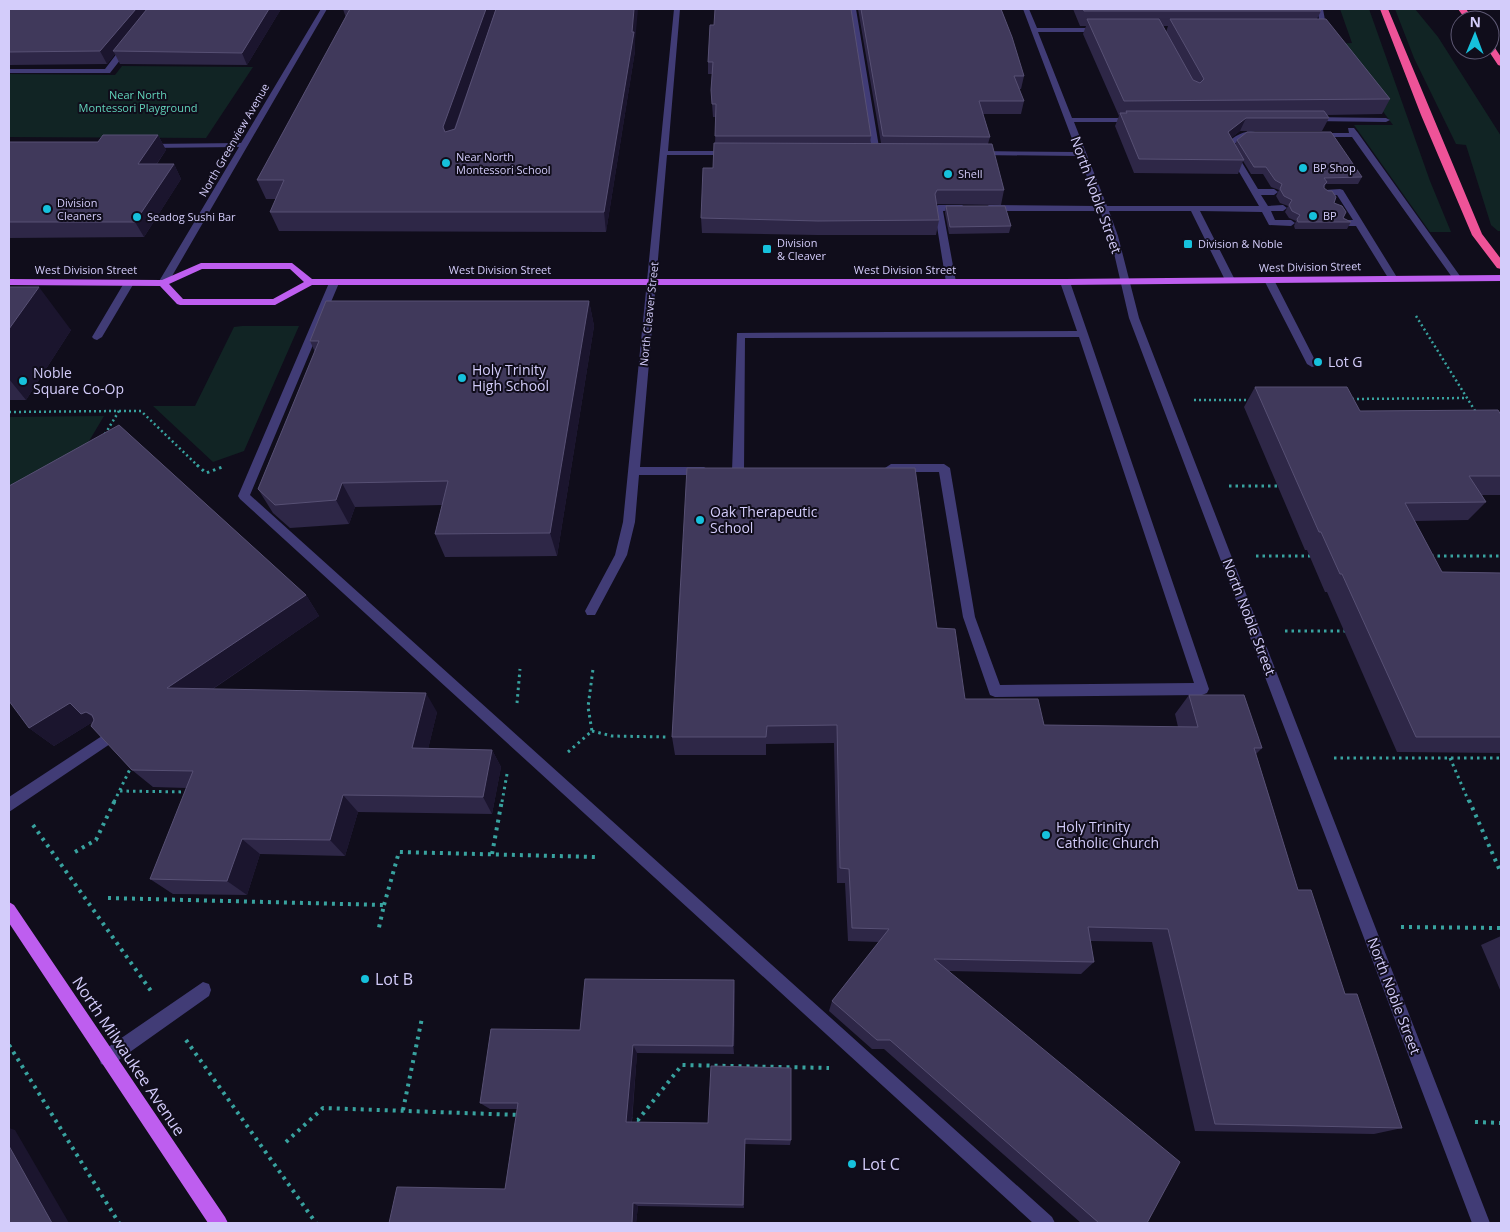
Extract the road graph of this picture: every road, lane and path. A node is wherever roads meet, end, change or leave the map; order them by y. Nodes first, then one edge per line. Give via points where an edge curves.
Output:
1 (324, 9) edge
2 (677, 9) edge
3 (853, 9) edge
4 (1026, 9) edge
5 (1320, 9) edge
6 (1384, 9) edge
7 (1034, 30) junction
8 (1107, 30) edge
9 (1315, 30) edge
10 (132, 40) edge
11 (9, 71) edge
12 (1344, 119) junction
13 (1069, 120) junction
14 (1147, 120) edge
15 (1304, 120) edge
16 (1386, 120) edge
17 (1270, 135) edge
18 (1308, 135) edge
19 (1355, 135) junction
20 (244, 145) junction
21 (136, 146) edge
22 (664, 153) junction
23 (738, 153) edge
24 (866, 153) edge
25 (876, 153) junction
26 (885, 153) edge
27 (971, 153) edge
28 (1082, 154) junction
29 (1256, 192) junction
30 (1274, 192) edge
31 (1325, 193) edge
32 (968, 208) edge
33 (977, 208) edge
34 (1264, 208) junction
35 (1283, 208) edge
36 (1103, 209) junction
37 (1195, 210) junction
38 (1292, 223) edge
39 (1344, 223) edge
40 (1359, 223) junction
41 (1501, 266) edge
42 (1457, 278) junction
43 (1501, 278) edge
44 (1394, 279) junction
45 (1230, 280) junction
46 (1269, 280) junction
47 (9, 282) edge
48 (310, 282) junction
49 (951, 282) junction
50 (1065, 282) junction
51 (1124, 282) junction
52 (129, 283) junction
53 (164, 283) junction
54 (334, 283) junction
55 (652, 283) junction
56 (1416, 316) dead end
57 (1083, 334) junction
58 (97, 337) dead end
59 (1312, 364) dead end
60 (1467, 398) junction
61 (1351, 399) edge
62 (1166, 400) junction
63 (1254, 400) edge
64 (119, 411) junction
65 (9, 412) edge
66 (1482, 422) edge
67 (104, 434) edge
68 (261, 455) junction
69 (877, 469) edge
70 (634, 471) junction
71 (712, 471) edge
72 (739, 471) edge
73 (1199, 485) junction
74 (1286, 486) edge
75 (1226, 556) junction
76 (1314, 556) dead end
77 (1422, 556) edge
78 (1501, 556) edge
79 (591, 611) dead end
80 (1254, 631) junction
81 (1352, 631) dead end
82 (593, 669) dead end
83 (592, 731) junction
84 (666, 737) dead end
85 (108, 738) edge
86 (513, 740) junction
87 (1303, 758) junction
88 (1450, 758) junction
89 (1501, 758) edge
90 (134, 759) edge
91 (548, 771) junction
92 (120, 791) junction
93 (197, 792) edge
94 (9, 805) edge
95 (38, 831) dead end
96 (75, 852) dead end
97 (492, 854) junction
98 (643, 858) junction
99 (1501, 873) edge
100 (108, 898) dead end
101 (384, 905) junction
102 (9, 910) edge
103 (1368, 927) junction
104 (1501, 928) edge
105 (378, 932) dead end
106 (145, 983) dead end
107 (203, 990) dead end
108 (422, 1018) dead end
109 (9, 1045) edge
110 (196, 1054) dead end
111 (108, 1058) junction
112 (877, 1069) junction
113 (403, 1110) junction
114 (530, 1115) edge
115 (618, 1119) edge
116 (286, 1142) dead end
117 (119, 1223) edge
118 (219, 1223) edge
119 (316, 1223) edge
120 (1046, 1223) edge
121 (1481, 1223) edge

1 - 20 street, North Greenview Avenue
2 - 22 street, North Cleaver Street
3 - 25 street
4 - 7 street, North Noble Street
5 - 9 street via 1325,30
6 - 41 highway via 1477,235
7 - 8 street
7 - 13 street, North Noble Street
10 - 11 street via 107,71
12 - 15 street
12 - 16 street
12 - 19 street
13 - 14 street
13 - 28 street, North Noble Street
17 - 29 street via 1241,136 1228,146
18 - 19 street
19 - 42 street
20 - 21 street
20 - 53 street, North Greenview Avenue
22 - 23 street
22 - 55 street, North Cleaver Street
24 - 25 street
25 - 26 street
27 - 28 street
28 - 36 street, North Noble Street
29 - 30 street
29 - 34 street
31 - 40 street via 1340,192 1346,208
32 - 49 street via 938,208
33 - 36 street
34 - 35 street
34 - 37 street
34 - 38 street via 1272,223
36 - 37 street
36 - 51 street, North Noble Street via 1114,236
37 - 45 street
39 - 40 street
40 - 44 street
42 - 43 main road, West Division Street
42 - 44 main road, West Division Street
44 - 46 main road, West Division Street
45 - 46 main road, West Division Street
45 - 51 main road, West Division Street
46 - 59 street
47 - 52 main road, West Division Street
48 - 53 main road, West Division Street via 292,266 201,266
48 - 53 main road via 275,302 180,302
48 - 54 main road, West Division Street
49 - 50 main road, West Division Street
49 - 55 main road, West Division Street
50 - 51 main road, West Division Street
50 - 57 street
51 - 62 street, North Noble Street via 1134,318
52 - 53 main road, West Division Street
52 - 58 street
54 - 55 main road, West Division Street
54 - 68 street
55 - 70 street, North Cleaver Street
56 - 60 path
57 - 69 street via 1202,689 995,691 969,617 944,468
57 - 72 street via 740,335
60 - 61 path
60 - 66 path
62 - 63 path
62 - 73 street, North Noble Street
64 - 65 path
64 - 67 path
64 - 68 path via 142,411 206,473
68 - 86 street via 244,496
70 - 71 street
70 - 79 street, North Cleaver Street via 629,522 621,554
73 - 74 path
73 - 75 street, North Noble Street
75 - 76 path
75 - 80 street, North Noble Street
77 - 78 path
80 - 81 path
80 - 87 street, North Noble Street
82 - 83 path via 588,708
83 - 84 path via 612,736
83 - 91 path
85 - 94 street
86 - 91 street
86 - 97 path
87 - 88 path
87 - 103 street, North Noble Street
88 - 89 path
88 - 99 path
90 - 92 path
91 - 98 street
92 - 93 path
92 - 96 path via 96,840
95 - 106 path
97 - 98 path
97 - 101 path via 398,852
98 - 112 street
100 - 101 path
101 - 105 path
102 - 111 main road, North Milwaukee Avenue
103 - 104 path
103 - 121 street, North Noble Street
107 - 111 street
108 - 113 path
109 - 117 path
110 - 119 path
111 - 118 main road, North Milwaukee Avenue
112 - 115 path via 682,1065 638,1120
112 - 120 street
113 - 114 path
113 - 116 path via 323,1108

